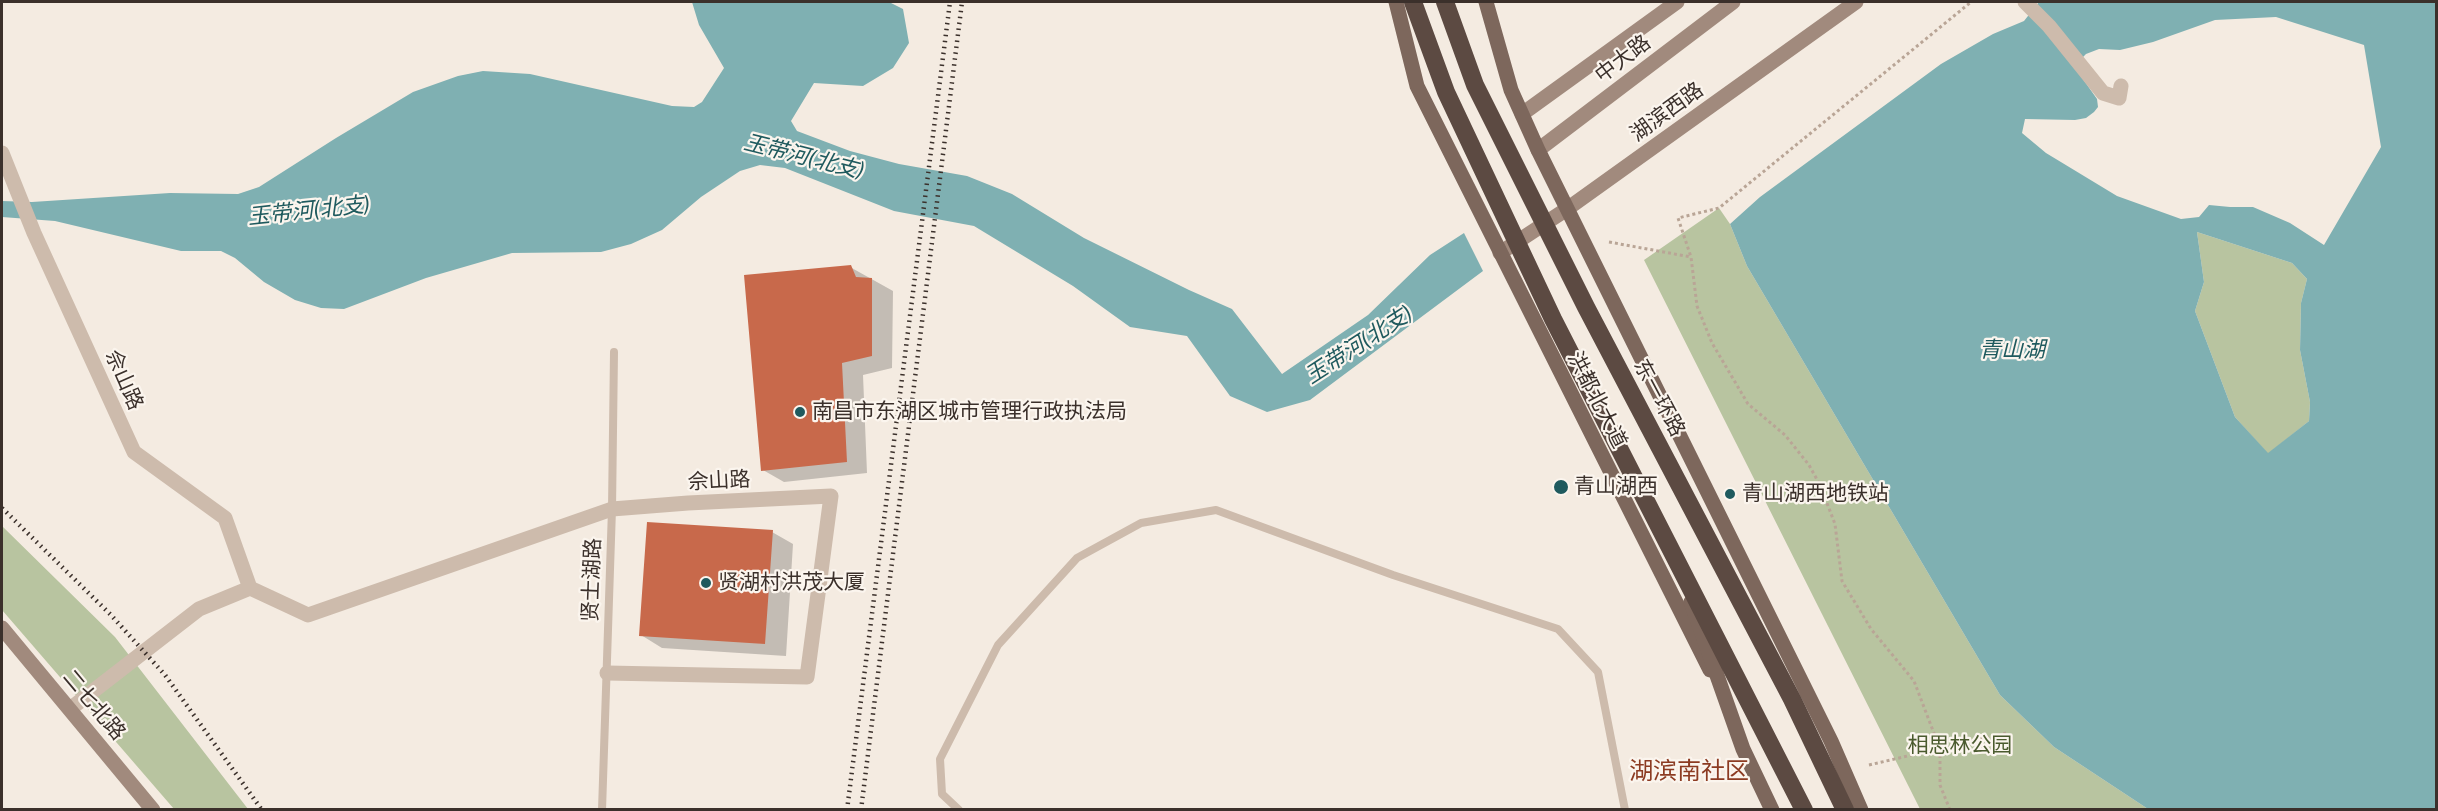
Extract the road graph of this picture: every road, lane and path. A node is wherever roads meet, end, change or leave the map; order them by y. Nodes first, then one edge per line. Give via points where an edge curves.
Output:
1 (1396, 2) edge
2 (1413, 2) edge
3 (1445, 2) edge
4 (1486, 2) edge
5 (1677, 2) edge
6 (1733, 2) edge
7 (1856, 2) edge
8 (1971, 2) edge
9 (2025, 2) edge
10 (2121, 86) dead end
11 (1522, 114) junction
12 (1538, 150) junction
13 (2, 153) edge
14 (1567, 209) junction
15 (1609, 242) dead end
16 (1500, 253) junction
17 (1691, 257) junction
18 (614, 352) dead end
19 (612, 509) junction
20 (1673, 552) junction
21 (250, 588) junction
22 (2, 628) edge
23 (607, 673) junction
24 (70, 710) junction
25 (2006, 733) dead end
26 (1940, 749) junction
27 (1869, 765) dead end
28 (153, 810) edge
29 (602, 810) edge
30 (959, 810) edge
31 (1625, 810) edge
32 (1772, 810) edge
33 (1780, 810) edge
34 (1804, 810) edge
35 (1845, 810) edge
36 (1862, 810) edge
37 (1950, 810) edge

1 - 16 main road, 洪都北大道 via 1417,86
2 - 20 highway, bridge via 1446,92 1553,319
3 - 35 highway, 东一环路, bridge via 1480,95 1586,307 1792,699
4 - 11 main road via 1511,90
5 - 11 main road, 中大路
6 - 12 main road, 中大路
7 - 14 main road, 湖滨西路
8 - 17 path via 1719,208 1678,218
9 - 10 street via 2103,93 2119,98
11 - 12 main road
12 - 14 main road
13 - 21 street, 佘山路 via 134,452 225,518
14 - 16 main road, 湖滨西路
14 - 36 main road
15 - 17 path
16 - 33 main road, 洪都北大道
17 - 26 path via 1697,306 1712,343 1748,404 1785,435 1809,465 1835,524 1842,581 1871,629 1914,681
18 - 19 lane, 贤士湖路
19 - 21 street, 佘山路 via 308,615
19 - 23 lane, 贤士湖路
19 - 23 street, 佘山路 via 831,496 807,677
20 - 32 main road, bridge via 1743,749
20 - 34 highway, bridge
21 - 24 street via 199,609
22 - 24 main road, 二七北路
23 - 29 lane, 贤士湖路
24 - 28 main road, 二七北路
25 - 26 path
26 - 27 path
26 - 37 path via 1940,785
30 - 31 lane via 942,794 940,759 998,645 1077,558 1141,523 1215,510 1393,575 1558,629 1598,672

